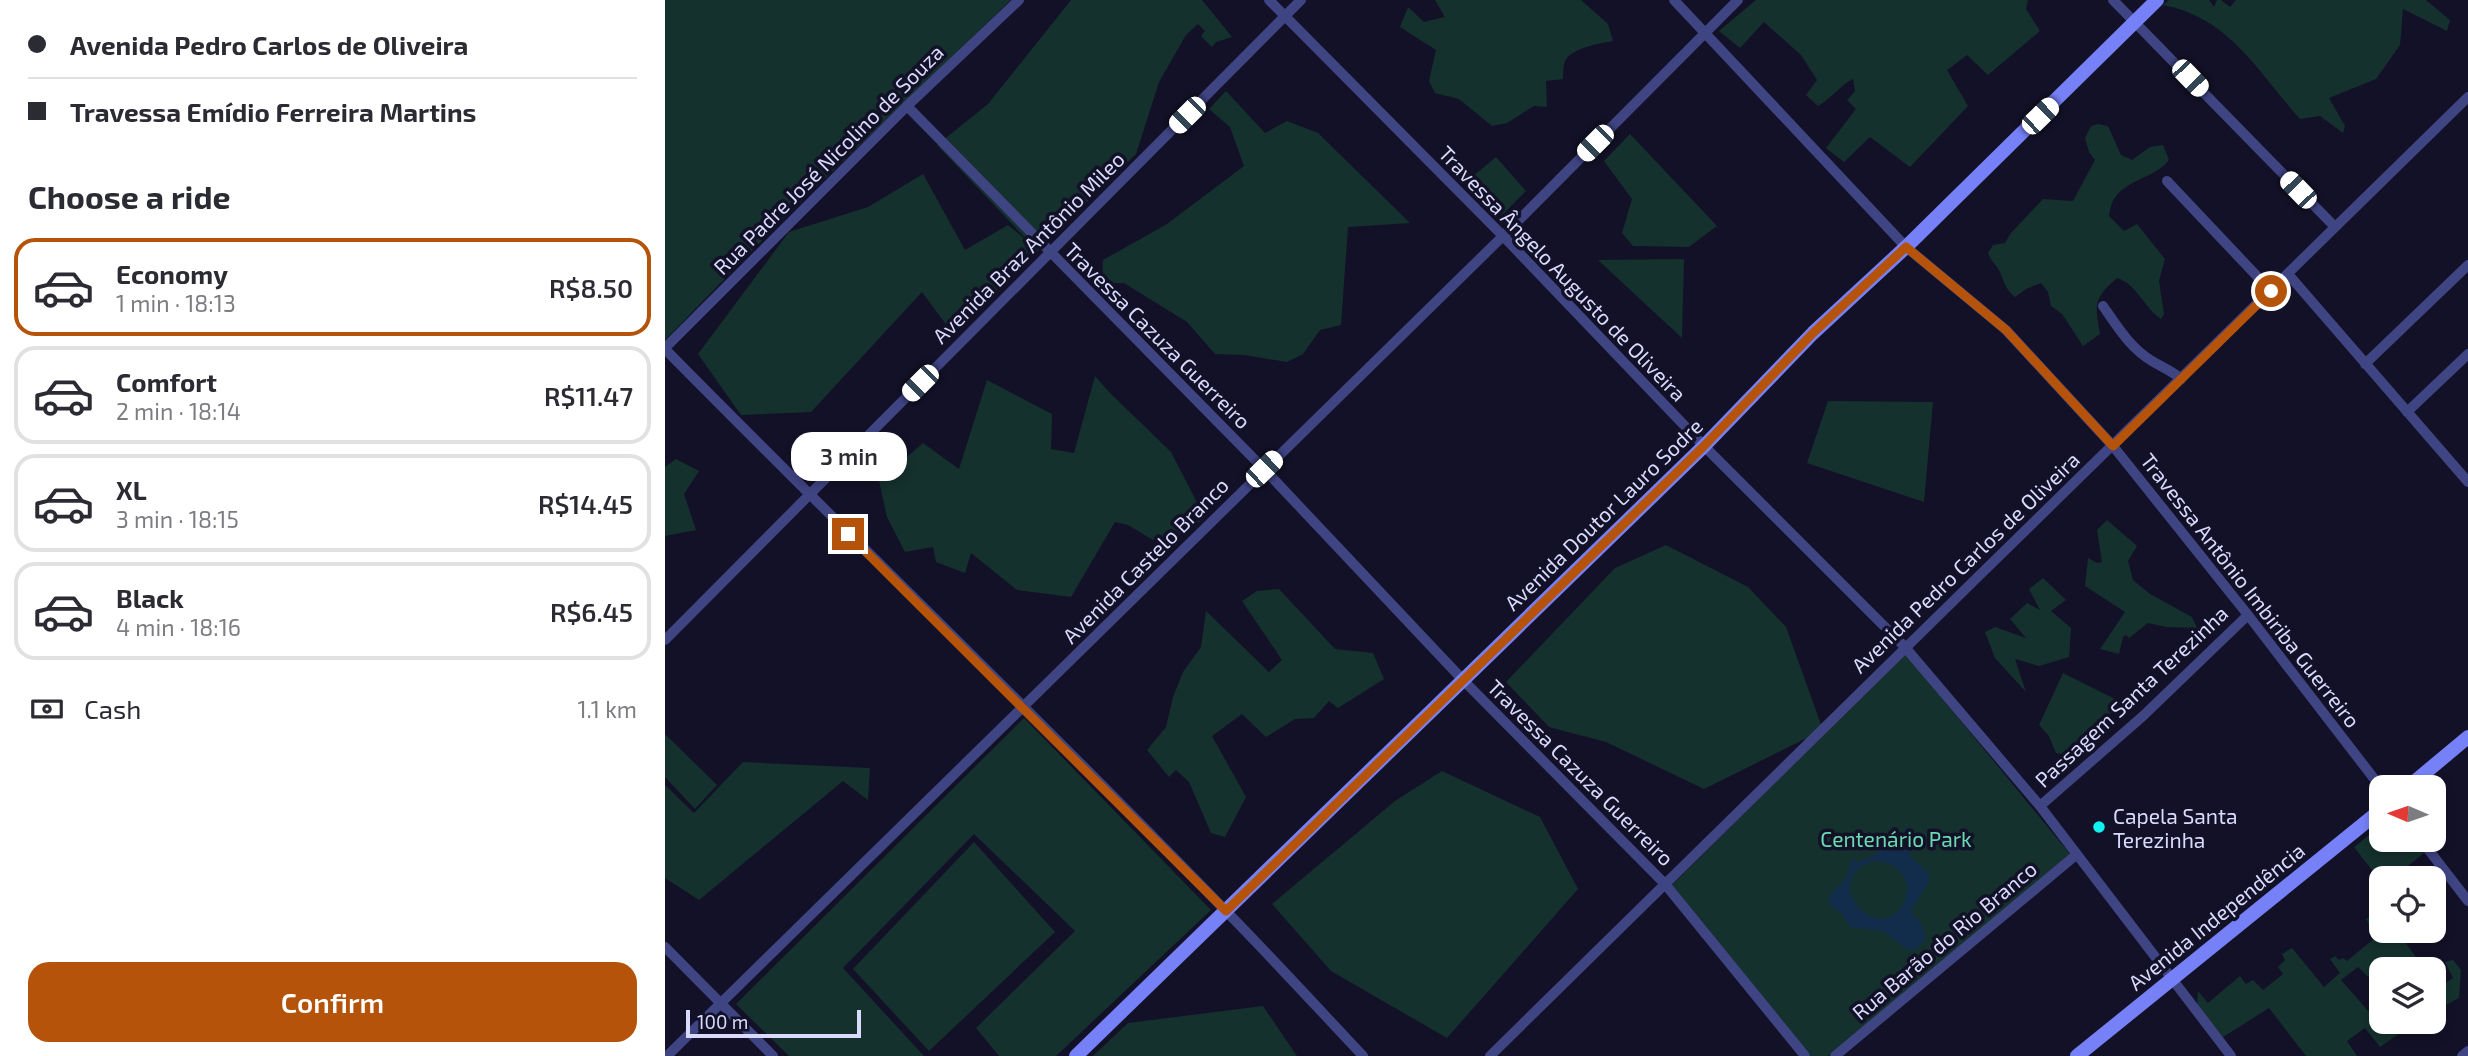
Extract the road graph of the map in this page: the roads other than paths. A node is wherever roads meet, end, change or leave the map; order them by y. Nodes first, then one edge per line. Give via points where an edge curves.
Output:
1 (1019, 0) edge
2 (1269, 0) edge
3 (1301, 0) edge
4 (1674, 0) edge
5 (1738, 0) edge
6 (2113, 0) edge
7 (2157, 0) edge
8 (1285, 16) junction
9 (2135, 22) junction
10 (1705, 32) junction
11 (2468, 97) edge
12 (907, 106) junction
13 (2167, 181) dead end
14 (2335, 227) junction
15 (1503, 236) junction
16 (1906, 247) junction
17 (1050, 253) junction
18 (2468, 265) edge
19 (2288, 274) junction
20 (2271, 291) junction
21 (2103, 306) dead end
22 (665, 348) edge
23 (2468, 354) edge
24 (2365, 364) junction
25 (2181, 379) junction
26 (2407, 412) junction
27 (1704, 446) junction
28 (2113, 446) junction
29 (1264, 469) junction
30 (2468, 482) edge
31 (809, 495) junction
32 (2248, 615) junction
33 (665, 640) edge
34 (1904, 646) junction
35 (1463, 680) junction
36 (1024, 707) junction
37 (2468, 737) edge
38 (2371, 775) edge
39 (2423, 775) edge
40 (2041, 806) junction
41 (2369, 819) edge
42 (2430, 852) edge
43 (2076, 855) junction
44 (1665, 884) junction
45 (2468, 901) edge
46 (1226, 911) junction
47 (665, 947) edge
48 (2172, 978) junction
49 (720, 1004) junction
50 (2468, 1051) edge
51 (667, 1056) edge
52 (773, 1056) edge
53 (1076, 1056) edge
54 (1363, 1056) edge
55 (1490, 1056) edge
56 (1805, 1056) edge
57 (1835, 1056) edge
58 (2077, 1056) edge
59 (2231, 1056) edge
60 (2462, 1056) edge

1 - 12 street, Rua Padre José Nicolino de Souza
2 - 8 street, Travessa Ângelo Augusto de Oliveira
3 - 8 street, Avenida Braz Antônio Mileo
4 - 10 street, Travessa Antônio Imbiriba Guerreiro
5 - 10 street, Avenida Castelo Branco
6 - 9 street
7 - 9 street, Avenida Doutor Lauro Sodre
8 - 15 street, Travessa Ângelo Augusto de Oliveira
8 - 17 street, Avenida Braz Antônio Mileo
9 - 14 street
9 - 16 street, Avenida Doutor Lauro Sodre
10 - 15 street, Avenida Castelo Branco
10 - 16 street, Travessa Antônio Imbiriba Guerreiro
11 - 14 street, Avenida Pedro Carlos de Oliveira
12 - 17 street, Travessa Cazuza Guerreiro
12 - 22 street, Rua Padre José Nicolino de Souza
13 - 20 street
14 - 19 street, Avenida Pedro Carlos de Oliveira
15 - 27 street, Travessa Ângelo Augusto de Oliveira
15 - 29 street, Avenida Castelo Branco
16 - 27 street, Avenida Doutor Lauro Sodre via 1813,333
16 - 28 street, Travessa Antônio Imbiriba Guerreiro via 2006,330
17 - 29 street, Travessa Cazuza Guerreiro
17 - 31 street, Avenida Braz Antônio Mileo
18 - 24 street
19 - 20 street, Avenida Pedro Carlos de Oliveira
19 - 24 street
20 - 25 street, Avenida Pedro Carlos de Oliveira
21 - 25 street via 2126,340
22 - 31 street
23 - 26 street
24 - 26 street
25 - 28 street, Avenida Pedro Carlos de Oliveira
26 - 30 street
27 - 34 street, Travessa Ângelo Augusto de Oliveira
27 - 35 street, Avenida Doutor Lauro Sodre
28 - 32 street, Travessa Antônio Imbiriba Guerreiro
28 - 34 street, Avenida Pedro Carlos de Oliveira
29 - 35 street, Travessa Cazuza Guerreiro
29 - 36 street, Avenida Castelo Branco
31 - 33 street, Avenida Braz Antônio Mileo
31 - 36 street
32 - 38 street, Travessa Antônio Imbiriba Guerreiro
32 - 40 street, Passagem Santa Terezinha
34 - 40 street, Travessa Ângelo Augusto de Oliveira
34 - 44 street, Avenida Pedro Carlos de Oliveira
35 - 44 street, Travessa Cazuza Guerreiro
35 - 46 street, Avenida Doutor Lauro Sodre
36 - 46 street
36 - 49 street, Avenida Castelo Branco
37 - 39 street
40 - 43 street, Travessa Ângelo Augusto de Oliveira
41 - 48 street, Avenida Independência
42 - 45 street
43 - 48 street, Travessa Ângelo Augusto de Oliveira
43 - 57 street, Rua Barão do Rio Branco
44 - 55 street, Avenida Pedro Carlos de Oliveira
44 - 56 street, Travessa Cazuza Guerreiro
46 - 53 street, Avenida Doutor Lauro Sodre
46 - 54 street
47 - 49 street
48 - 58 street, Avenida Independência
48 - 59 street, Travessa Ângelo Augusto de Oliveira
49 - 51 street, Avenida Castelo Branco
49 - 52 street
50 - 60 street

